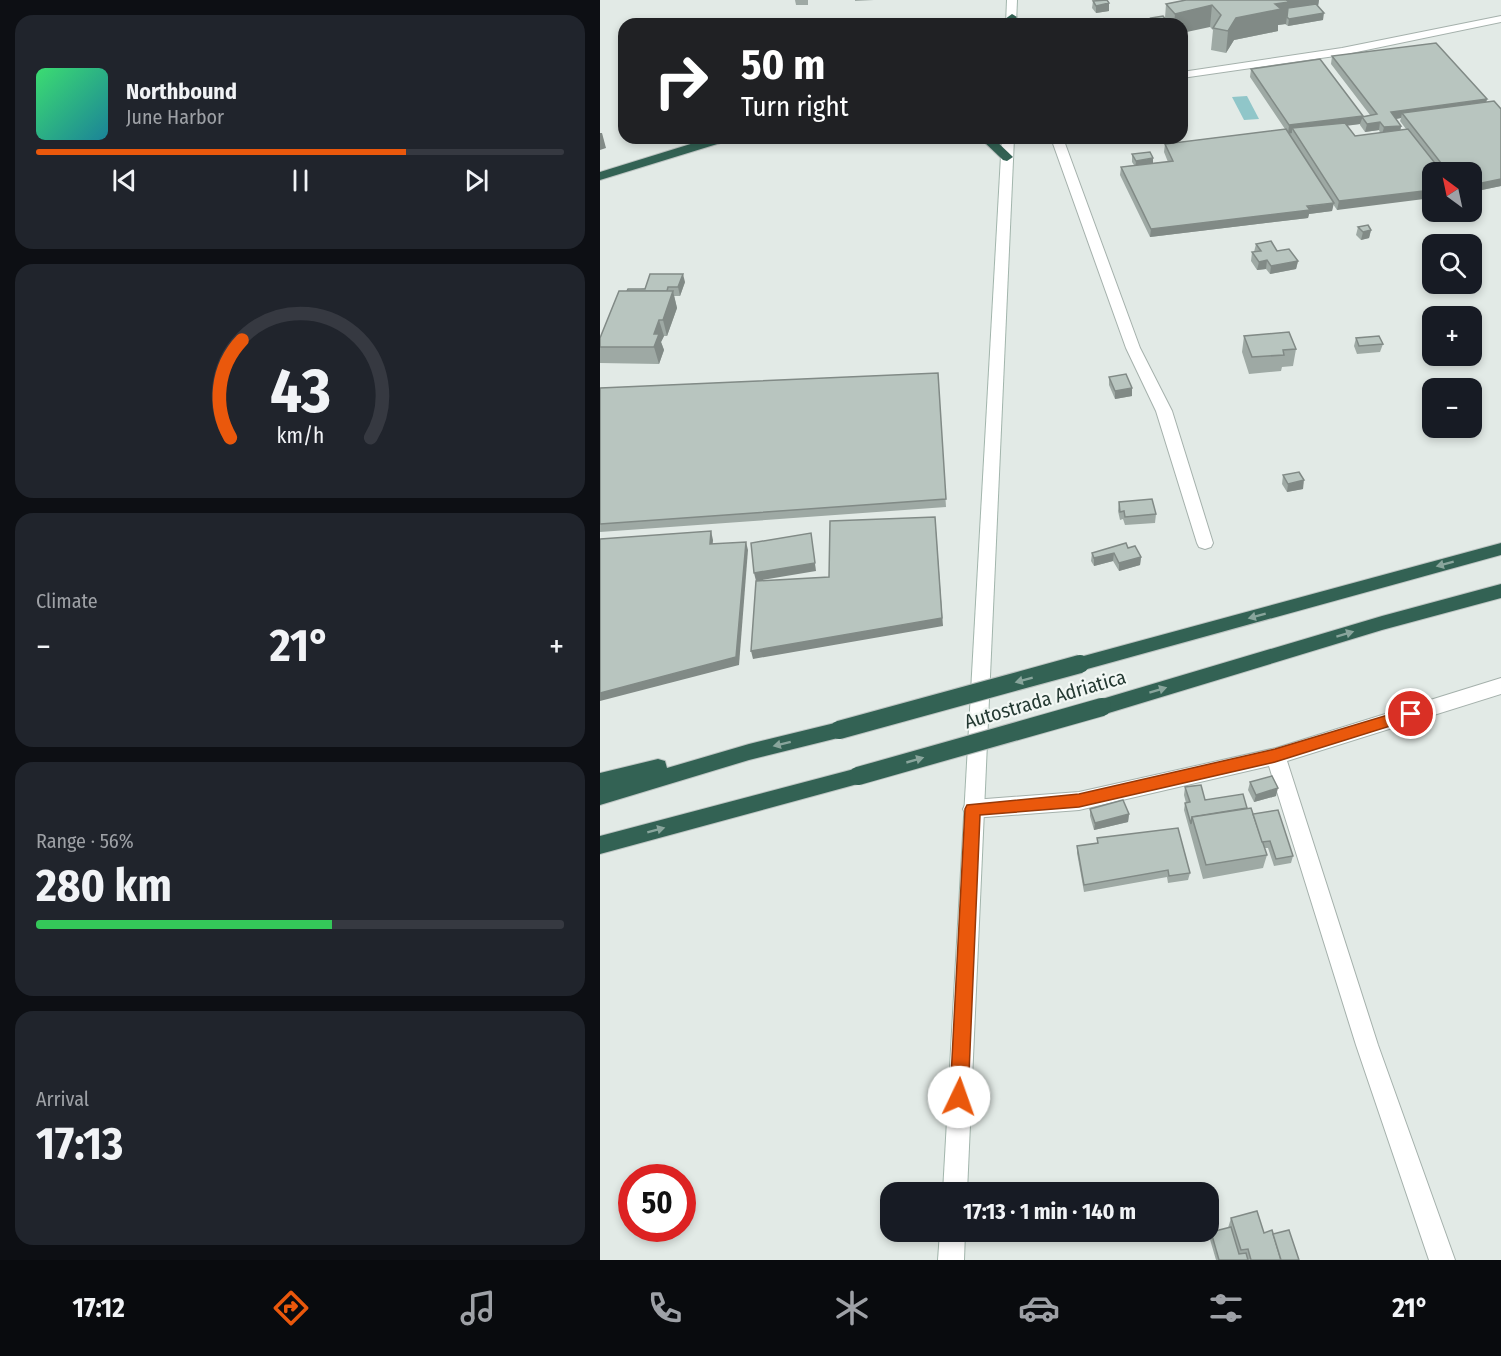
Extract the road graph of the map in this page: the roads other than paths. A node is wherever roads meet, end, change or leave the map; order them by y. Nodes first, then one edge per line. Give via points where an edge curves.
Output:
1 (1012, 0) edge
2 (1010, 18) edge
3 (1501, 20) edge
4 (1188, 74) edge
5 (704, 144) edge
6 (993, 144) edge
7 (1008, 144) edge
8 (1058, 144) edge
9 (1007, 156) junction
10 (600, 176) edge
11 (1206, 543) dead end
12 (1501, 549) edge
13 (1501, 591) edge
14 (1501, 686) edge
15 (749, 753) junction
16 (1275, 756) junction
17 (600, 781) edge
18 (600, 796) edge
19 (973, 809) junction
20 (600, 846) edge
21 (955, 1182) edge
22 (952, 1242) edge
23 (951, 1260) edge
24 (1442, 1260) edge

1 - 2 street
3 - 4 street via 1320,57
5 - 10 highway
6 - 9 highway
7 - 9 street
8 - 11 street via 1133,348 1164,411
9 - 19 street
12 -> 15 highway, Autostrada Adriatica, bridge
20 -> 13 highway, Autostrada Adriatica, bridge
14 - 16 street
15 - 17 highway via 655,767
15 - 18 highway, Autostrada Adriatica
16 - 19 street via 1079,801
16 - 24 street via 1367,1045
19 - 21 street
22 - 23 street

